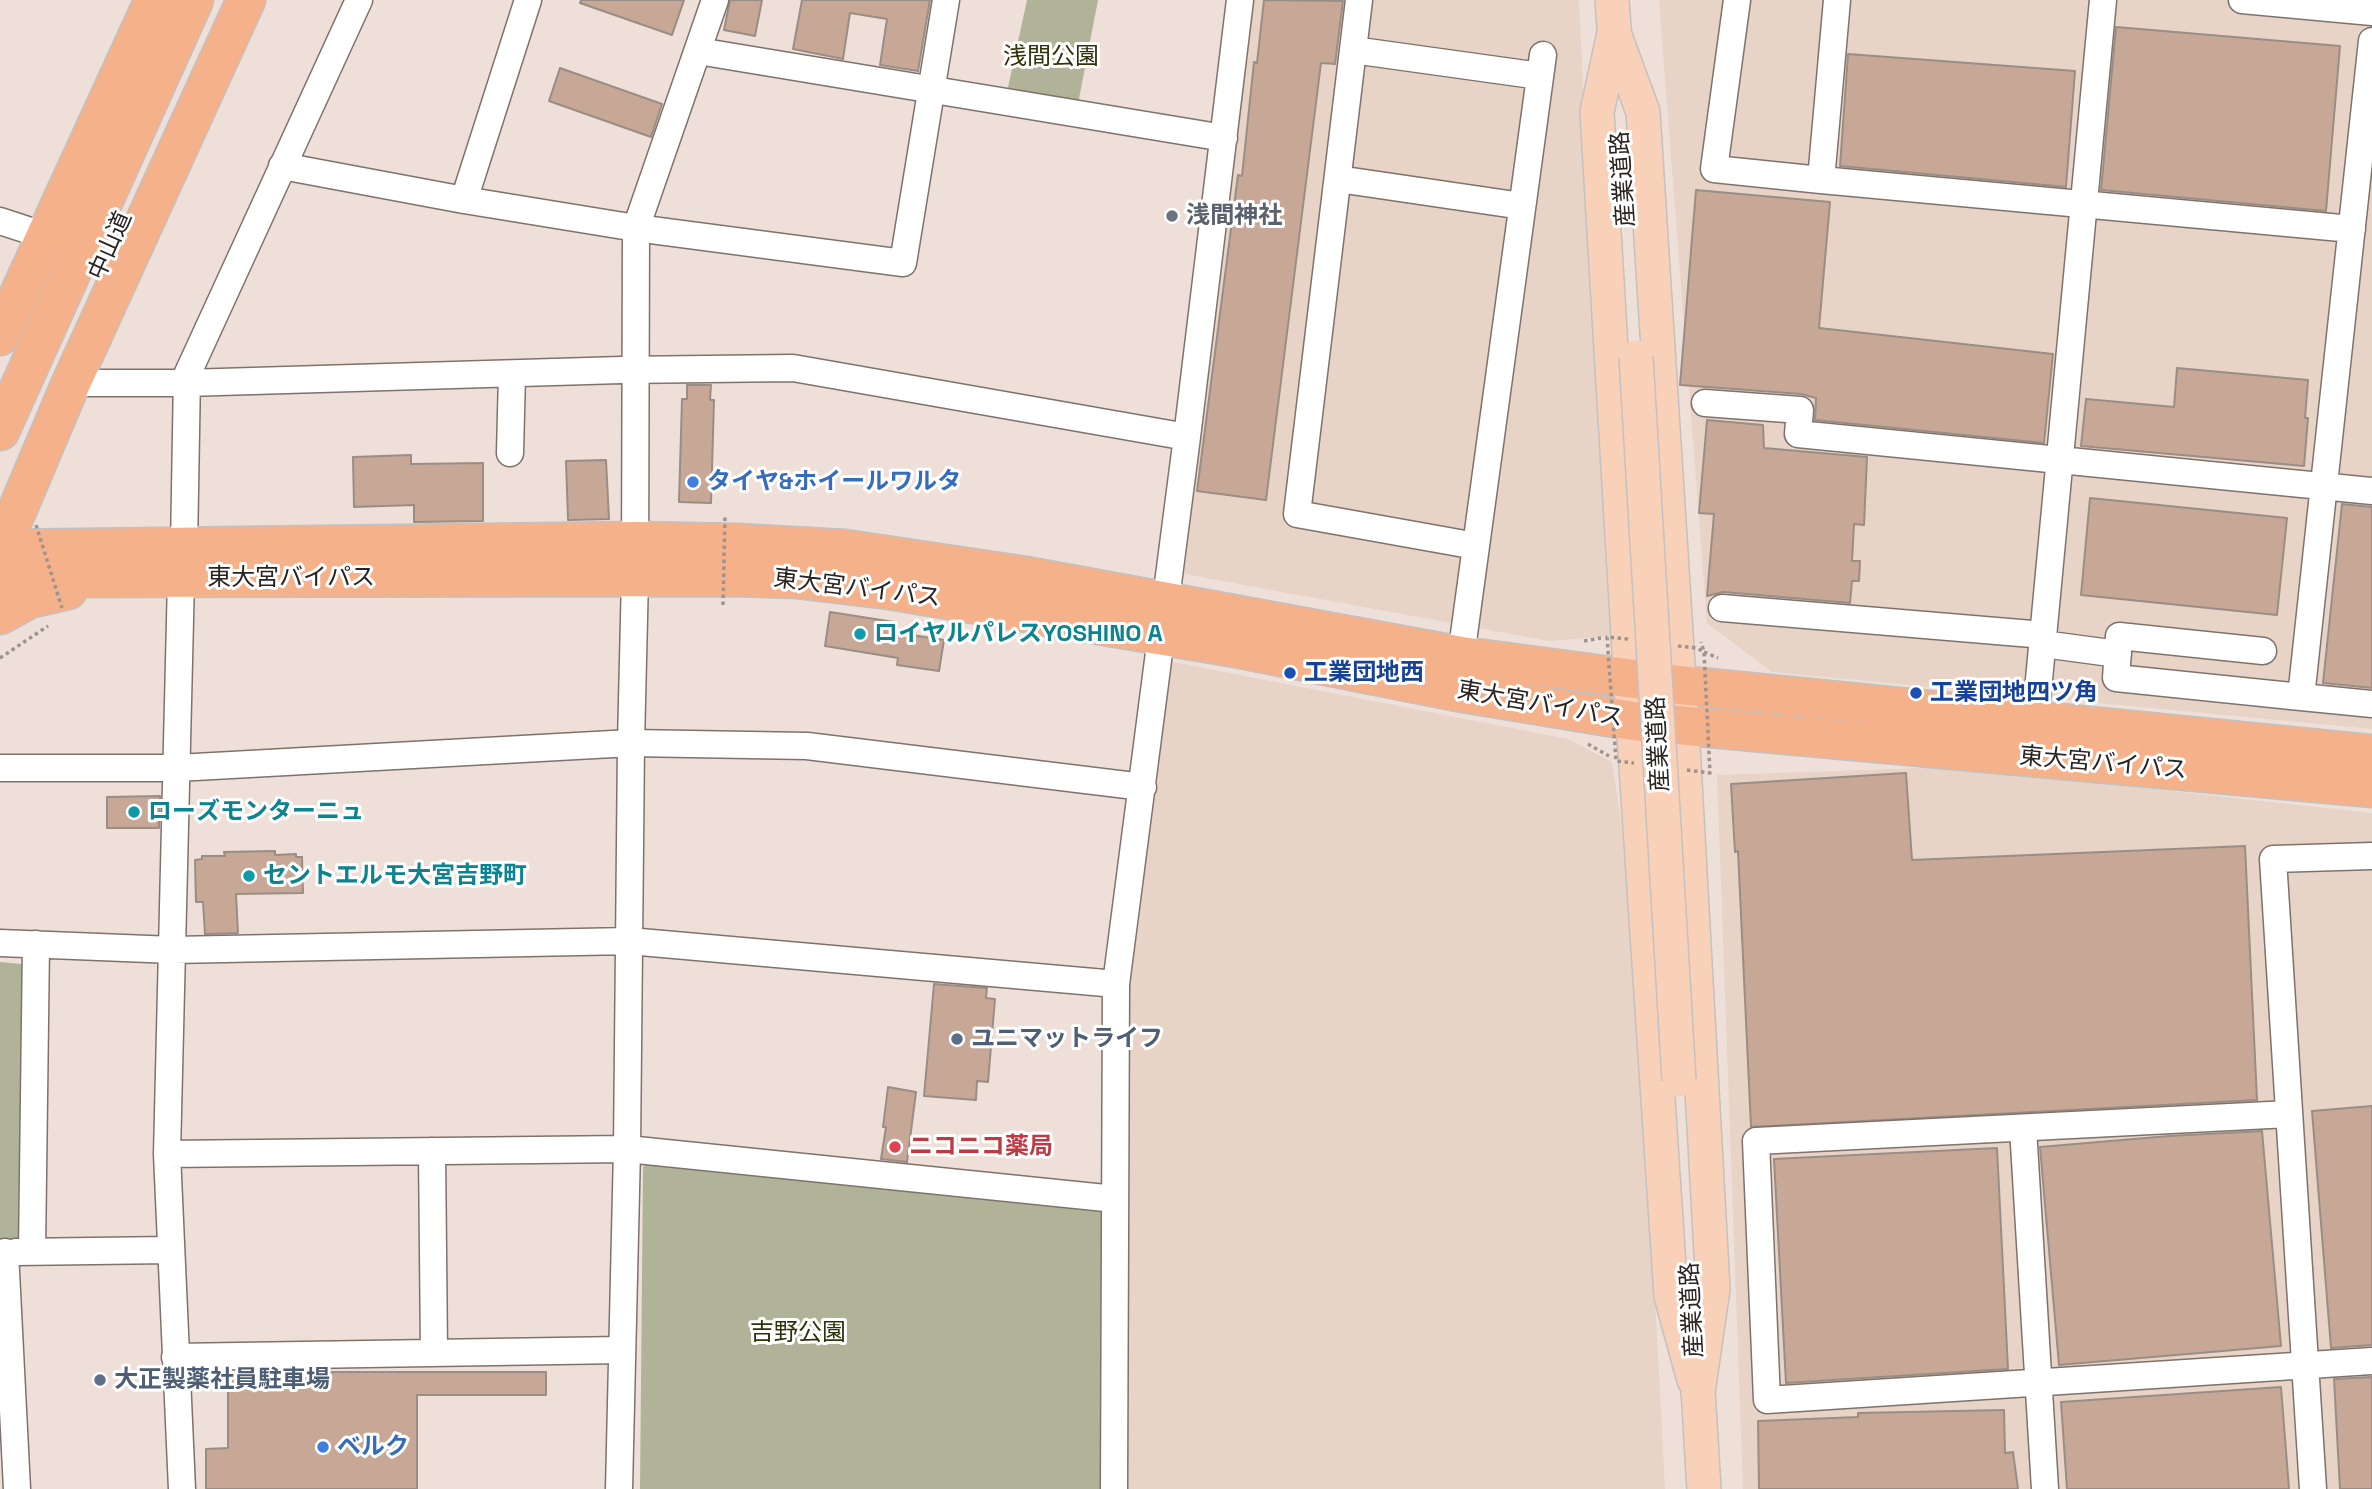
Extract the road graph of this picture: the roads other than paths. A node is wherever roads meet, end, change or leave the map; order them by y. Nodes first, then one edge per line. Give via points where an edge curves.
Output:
1 (154, 0) edge
2 (194, 0) edge
3 (218, 0) edge
4 (246, 0) edge
5 (359, 0) edge
6 (528, 0) edge
7 (715, 0) edge
8 (946, 0) edge
9 (1240, 0) edge
10 (1359, 0) edge
11 (1612, 0) edge
12 (1737, 0) edge
13 (1837, 0) edge
14 (2103, 0) edge
15 (2242, 0) edge
16 (2372, 12) edge
17 (1614, 33) junction
18 (2372, 41) edge
19 (1353, 50) junction
20 (698, 51) junction
21 (931, 90) junction
22 (1224, 138) junction
23 (282, 166) junction
24 (1338, 179) junction
25 (1821, 180) junction
26 (464, 200) junction
27 (2084, 205) junction
28 (1522, 206) junction
29 (0, 221) edge
30 (636, 228) junction
31 (2352, 229) junction
32 (46, 236) junction
33 (0, 336) edge
34 (635, 370) junction
35 (512, 374) junction
36 (71, 383) junction
37 (186, 383) junction
38 (1705, 403) dead end
39 (1187, 437) junction
40 (9, 440) edge
41 (510, 453) dead end
42 (2060, 460) junction
43 (2323, 486) junction
44 (0, 490) edge
45 (2372, 491) edge
46 (1476, 546) junction
47 (0, 550) edge
48 (635, 559) junction
49 (183, 563) junction
50 (125, 577) junction
51 (0, 578) edge
52 (1722, 608) dead end
53 (0, 615) edge
54 (1164, 618) junction
55 (2043, 639) junction
56 (2263, 651) dead end
57 (2118, 653) junction
58 (1461, 656) junction
59 (1631, 678) junction
60 (1679, 685) junction
61 (2301, 697) junction
62 (2372, 704) edge
63 (1633, 721) junction
64 (2035, 722) junction
65 (1682, 727) junction
66 (631, 743) junction
67 (2372, 754) edge
68 (0, 768) edge
69 (177, 768) junction
70 (1143, 787) junction
71 (2372, 788) edge
72 (2372, 856) edge
73 (629, 941) junction
74 (0, 943) edge
75 (36, 944) junction
76 (173, 950) junction
77 (1116, 984) junction
78 (2289, 1114) junction
79 (2023, 1128) junction
80 (627, 1149) junction
81 (432, 1151) junction
82 (167, 1154) junction
83 (1115, 1199) junction
84 (170, 1250) junction
85 (2, 1252) edge
86 (33, 1252) junction
87 (622, 1350) junction
88 (434, 1353) junction
89 (175, 1357) junction
90 (2372, 1361) edge
91 (2305, 1365) junction
92 (2038, 1382) junction
93 (1698, 1392) junction
94 (17, 1489) edge
95 (182, 1489) edge
96 (619, 1489) edge
97 (1114, 1489) edge
98 (1704, 1489) edge
99 (2045, 1489) edge
100 (2313, 1489) edge

1 - 32 highway
2 - 40 highway
3 - 40 highway, 中山道 via 123,219
4 - 36 highway
5 - 23 street
6 - 26 street
7 - 20 street
8 - 21 street
9 - 22 street
10 - 19 street
11 - 17 main road, 産業道路
12 - 25 street via 1714,169
13 - 25 street
14 - 27 street
15 - 16 street
17 - 59 main road via 1597,112
17 - 60 main road via 1643,112
17 - 93 main road, 産業道路, bridge
18 - 31 street
19 - 24 street
19 - 28 street via 1542,65
20 - 21 street
20 - 30 street
21 - 22 street
21 - 30 street via 903,262
22 - 39 street
23 - 26 street
23 - 37 street
24 - 28 street
24 - 46 street via 1297,514
25 - 27 street
26 - 30 street
27 - 31 street
27 - 42 street
28 - 46 street
29 - 32 street
30 - 34 street
31 - 43 street
32 - 33 highway
34 - 35 street
34 - 39 street via 793,368
34 - 48 street
35 - 37 street
35 - 41 street
36 - 37 street
36 - 47 highway
37 - 49 street
38 - 42 street via 1800,410 1798,434
39 - 54 street
40 - 44 highway, 中山道
42 - 43 street
42 - 55 street
43 - 45 street
43 - 61 street
46 - 58 street
47 - 49 highway, 東大宮バイパス
48 - 49 highway, 東大宮バイパス
48 - 54 highway, 東大宮バイパス via 736,577
48 - 66 street
49 - 50 highway, 東大宮バイパス
49 - 69 street
50 - 51 highway, 東大宮バイパス
50 - 53 highway via 29,599
52 - 55 street
54 - 58 highway, 東大宮バイパス
54 - 63 highway, 東大宮バイパス via 1230,647
54 - 70 street
55 - 57 street
55 - 64 street
56 - 57 street via 2119,636
57 - 61 street via 2116,678
58 - 59 highway, 東大宮バイパス
59 - 60 highway, 東大宮バイパス
59 - 63 main road
60 - 64 highway, 東大宮バイパス
60 - 65 main road
61 - 62 street
63 - 65 highway, 東大宮バイパス
63 - 93 main road via 1671,1296
64 - 67 highway, 東大宮バイパス
65 - 71 highway, 東大宮バイパス
65 - 93 main road via 1713,1289
66 - 69 street
66 - 70 street via 807,746
66 - 73 street
68 - 69 street
69 - 76 street
70 - 77 street
72 - 78 street via 2273,859
73 - 76 street
73 - 77 street
73 - 80 street
74 - 75 street
75 - 76 street
75 - 86 street
76 - 82 street
77 - 83 street
78 - 79 street
78 - 91 street
79 - 92 street
79 - 92 street via 1756,1141 1768,1400
80 - 81 street
80 - 83 street
80 - 87 street
81 - 82 street
81 - 88 street
82 - 84 street
83 - 97 street
84 - 86 street
84 - 89 street
85 - 86 street
85 - 94 street
87 - 88 street
87 - 96 street
88 - 89 street
89 - 95 street
90 - 91 street
91 - 92 street
91 - 100 street
92 - 99 street
93 - 98 main road, 産業道路

